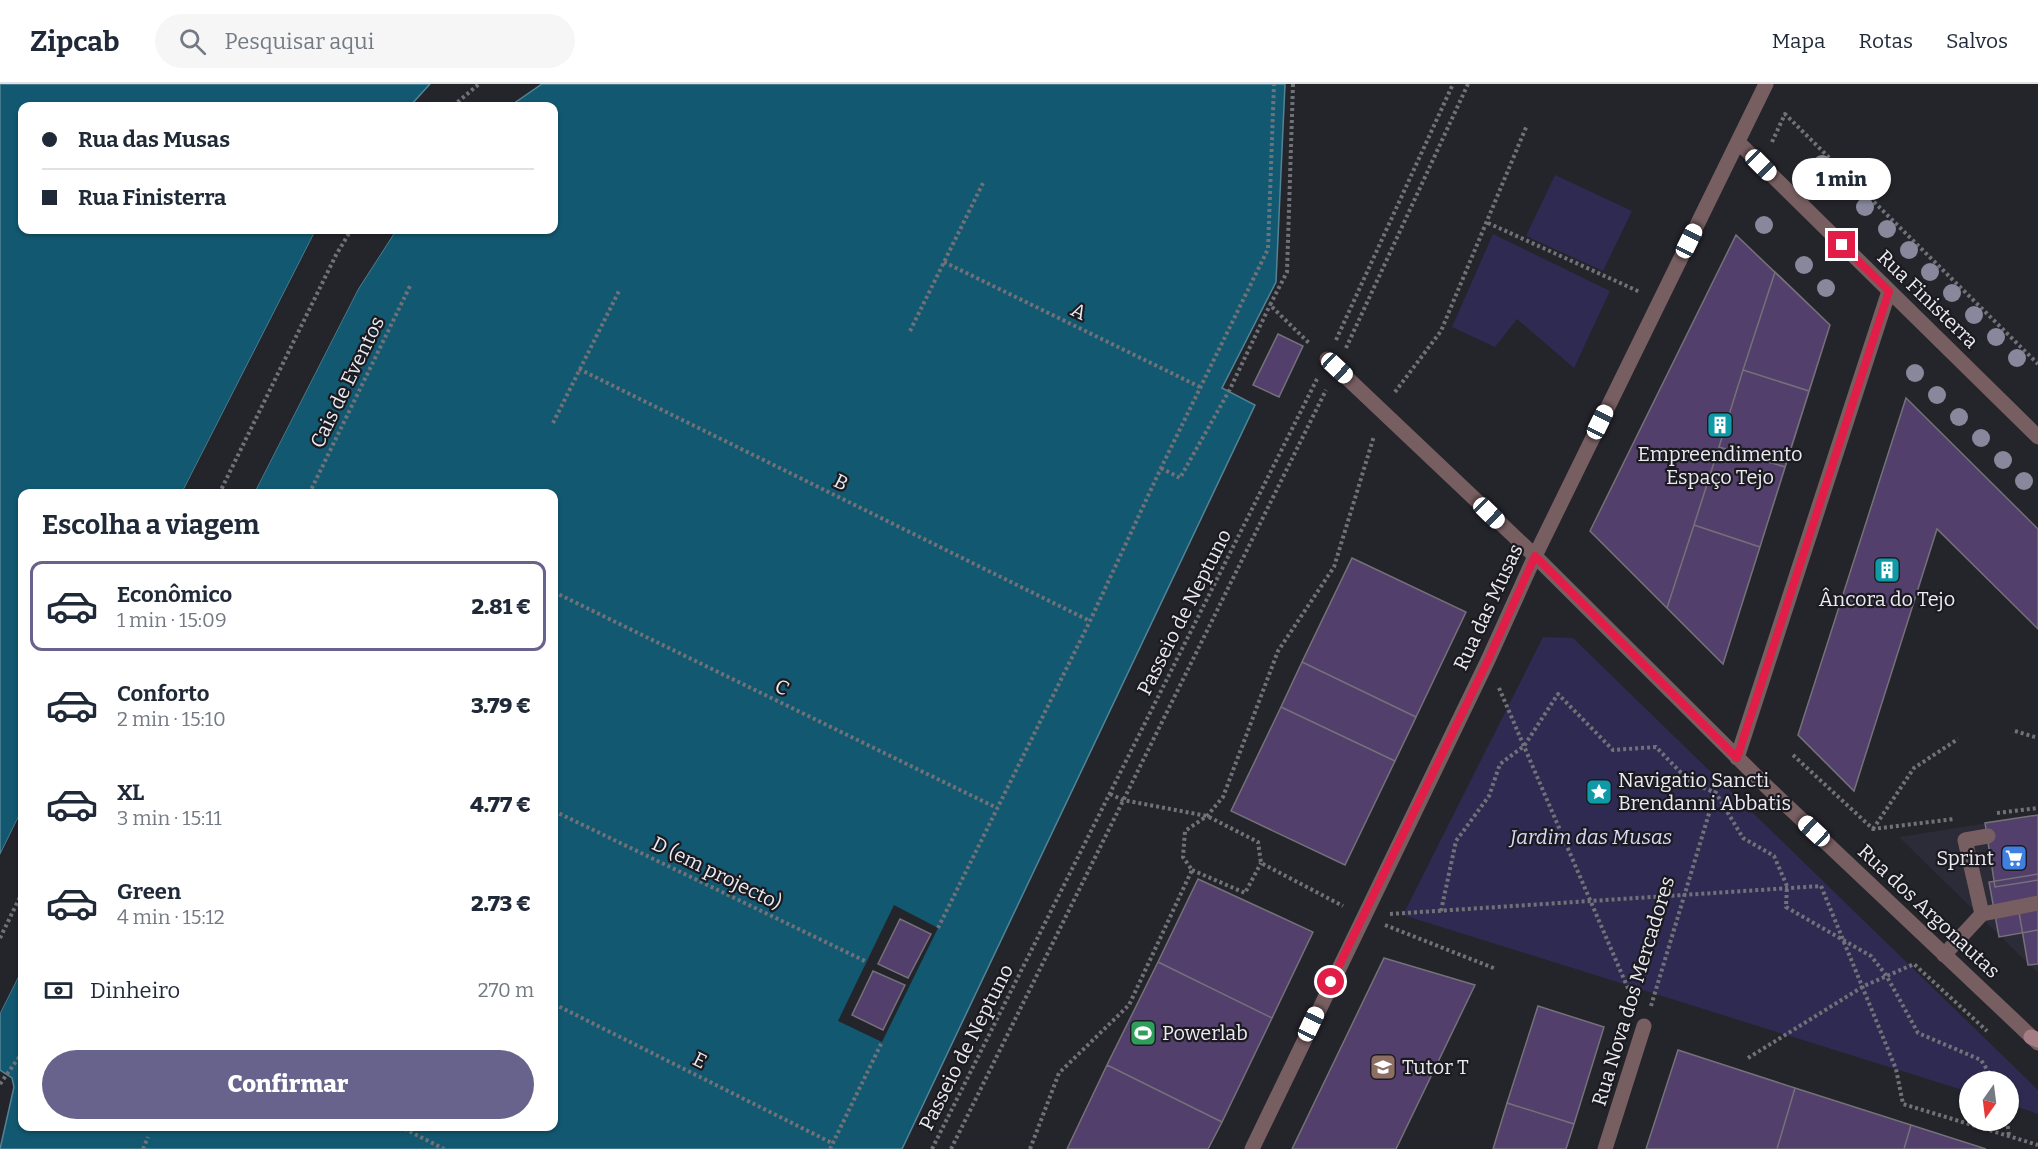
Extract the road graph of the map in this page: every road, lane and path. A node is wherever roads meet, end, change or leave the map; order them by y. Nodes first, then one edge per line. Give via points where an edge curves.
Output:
1 (480, 84) edge
2 (1274, 84) edge
3 (1293, 84) edge
4 (1453, 84) edge
5 (1468, 84) edge
6 (1766, 84) edge
7 (458, 102) edge
8 (1527, 125) dead end
9 (1738, 142) junction
10 (1761, 165) junction
11 (984, 181) dead end
12 (1488, 223) junction
13 (349, 234) edge
14 (944, 262) junction
15 (411, 284) dead end
16 (620, 289) dead end
17 (1889, 291) junction
18 (1660, 301) junction
19 (1270, 305) junction
20 (910, 331) dead end
21 (1332, 364) junction
22 (2038, 364) edge
23 (579, 369) junction
24 (1200, 387) junction
25 (1382, 410) junction
26 (553, 423) dead end
27 (2038, 437) edge
28 (1161, 468) junction
29 (222, 489) edge
30 (311, 489) edge
31 (1535, 556) junction
32 (558, 594) edge
33 (1090, 621) junction
34 (1488, 660) junction
35 (2015, 731) dead end
36 (2038, 738) edge
37 (1958, 740) dead end
38 (1524, 746) junction
39 (1793, 755) dead end
40 (1737, 758) junction
41 (1727, 784) dead end
42 (1716, 793) junction
43 (1110, 794) junction
44 (1123, 800) junction
45 (997, 808) junction
46 (2038, 808) edge
47 (558, 814) edge
48 (1991, 814) dead end
49 (1207, 816) junction
50 (1956, 818) dead end
51 (1873, 829) junction
52 (1988, 836) dead end
53 (1261, 863) junction
54 (1192, 870) junction
55 (1786, 886) junction
56 (1685, 895) junction
57 (18, 901) edge
58 (1589, 901) junction
59 (2038, 903) edge
60 (1441, 911) junction
61 (1982, 914) junction
62 (1363, 916) junction
63 (938, 928) dead end
64 (0, 938) edge
65 (1842, 939) junction
66 (1944, 955) junction
67 (867, 962) dead end
68 (1496, 969) dead end
69 (1886, 975) junction
70 (1864, 986) junction
71 (558, 1006) edge
72 (1644, 1026) junction
73 (1989, 1033) dead end
74 (2036, 1040) edge
75 (882, 1041) dead end
76 (1748, 1058) dead end
77 (18, 1059) edge
78 (1988, 1071) edge
79 (0, 1084) edge
80 (409, 1131) edge
81 (2008, 1131) edge
82 (2009, 1136) junction
83 (148, 1137) dead end
84 (832, 1143) junction
85 (2038, 1145) edge
86 (143, 1149) edge
87 (444, 1149) edge
88 (830, 1149) edge
89 (932, 1149) edge
90 (951, 1149) edge
91 (1030, 1149) edge
92 (1252, 1149) edge
93 (1605, 1149) edge

1 - 7 path
2 - 24 path via 1268,249
3 - 19 path via 1287,272
4 - 21 path, Passeio de Neptuno
5 - 21 path
6 - 9 street, Rua das Musas
8 - 12 path
9 - 10 street, Rua Finisterra
9 - 18 street, Rua das Musas
10 - 17 street, Rua Finisterra
10 - 22 path via 1785,114
11 - 14 path
12 - 18 path
12 - 25 path via 1441,331
13 - 29 path
14 - 20 path
14 - 24 path, A
15 - 30 path, Cais de Eventos
16 - 23 path
17 - 27 street, Rua Finisterra
17 - 40 street
18 - 31 street, Rua das Musas
19 - 21 path
19 - 28 path via 1229,391 1180,478
21 - 25 street, Rua dos Argonautas
21 - 43 path, Passeio de Neptuno
21 - 44 path
23 - 26 path
23 - 33 path, B
24 - 28 path
25 - 31 street, Rua dos Argonautas
25 - 49 path via 1334,567 1278,651 1223,797
28 - 33 path
31 - 34 street, Rua das Musas
31 - 40 street, Rua dos Argonautas
32 - 45 path, C
33 - 45 path
34 - 38 path
34 - 62 street, Rua das Musas
35 - 36 path
37 - 51 path via 1914,768
38 - 42 path via 1558,694 1613,750 1656,747 1690,782
38 - 58 path
38 - 60 path via 1500,764 1489,796 1456,841
39 - 51 path
40 - 66 street, Rua dos Argonautas
41 - 42 path via 1720,777
42 - 55 path via 1743,838 1774,856
42 - 56 path, Rua Nova dos Mercadores
43 - 44 path
43 - 89 path, Passeio de Neptuno
44 - 49 path
44 - 90 path
45 - 63 path
46 - 48 path
47 - 67 path, D (em projecto)
49 - 53 path via 1258,842
49 - 54 path via 1185,831 1183,856
50 - 51 path
52 - 61 street via 1965,840
53 - 54 path via 1245,893
53 - 62 path
54 - 91 path via 1128,1005 1059,1073
55 - 56 path
55 - 65 path via 1786,907
55 - 65 path via 1821,886
56 - 58 path
56 - 72 path, Rua Nova dos Mercadores
57 - 64 path
58 - 60 path
58 - 72 path
59 - 61 street
60 - 62 path
61 - 66 street
62 - 68 path
62 - 92 street, Rua das Musas
65 - 69 path via 1871,956
65 - 70 path
66 - 74 street, Rua dos Argonautas
69 - 70 path
69 - 73 path via 1914,964
69 - 78 path via 1918,1034 1981,1060
70 - 76 path
70 - 82 path via 1896,1070 1903,1104
71 - 84 path, E
72 - 93 street, Rua Nova dos Mercadores
75 - 84 path
77 - 79 path
80 - 87 path
81 - 82 path
82 - 85 path
83 - 86 path
84 - 88 path

